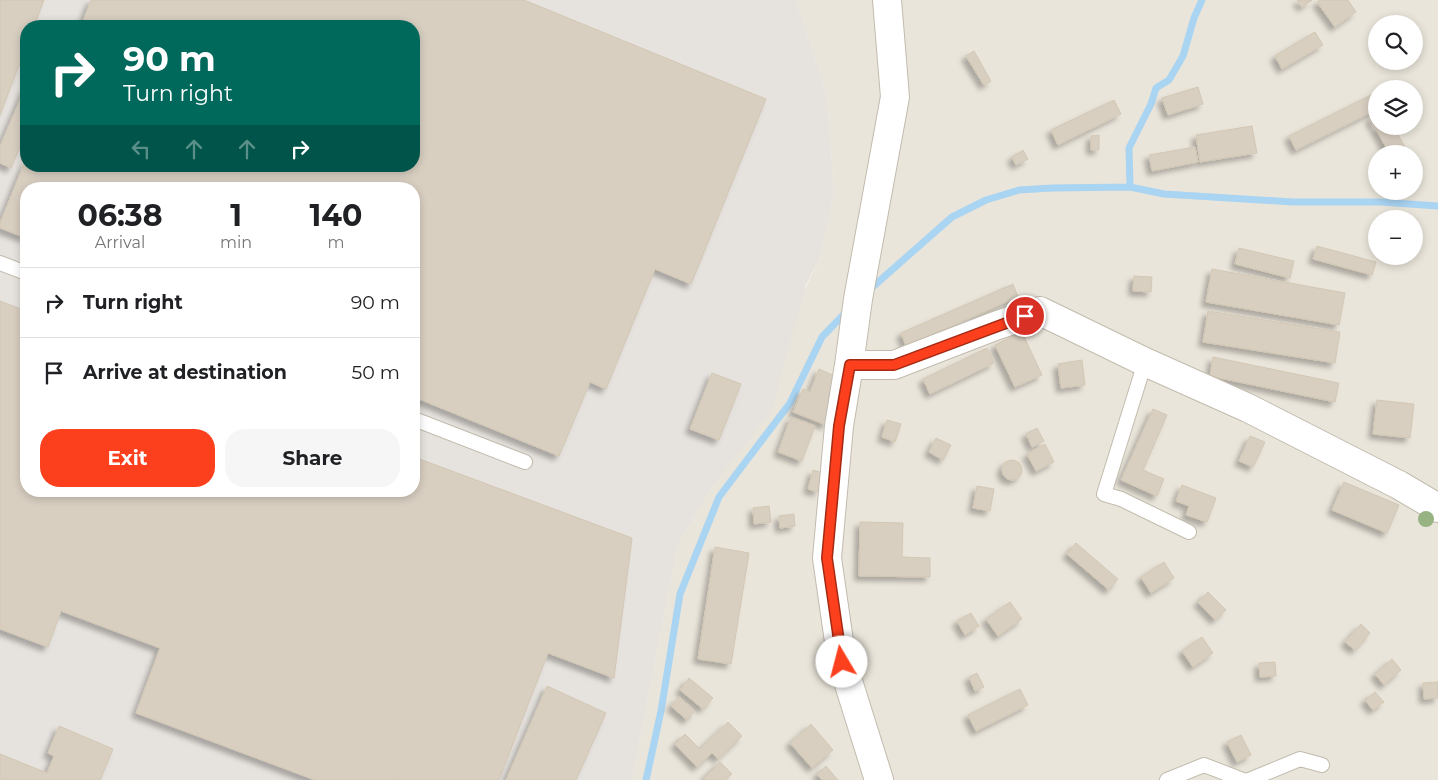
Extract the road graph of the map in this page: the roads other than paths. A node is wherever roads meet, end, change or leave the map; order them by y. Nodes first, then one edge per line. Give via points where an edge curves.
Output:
1 (887, 0) edge
2 (0, 263) edge
3 (20, 271) edge
4 (1145, 362) junction
5 (850, 365) junction
6 (420, 421) edge
7 (525, 462) dead end
8 (1438, 508) edge
9 (1189, 532) dead end
10 (1322, 765) dead end
11 (879, 780) edge
12 (1166, 780) edge
13 (1242, 780) edge
14 (1249, 780) edge

1 - 5 street via 896,97 858,299
2 - 3 lane
4 - 5 street via 1040,311 894,365
4 - 8 street via 1248,408 1400,485
4 - 9 lane via 1104,494
5 - 11 street via 839,426 827,558 842,662
6 - 7 lane
10 - 14 lane via 1300,759
12 - 13 lane via 1204,765

